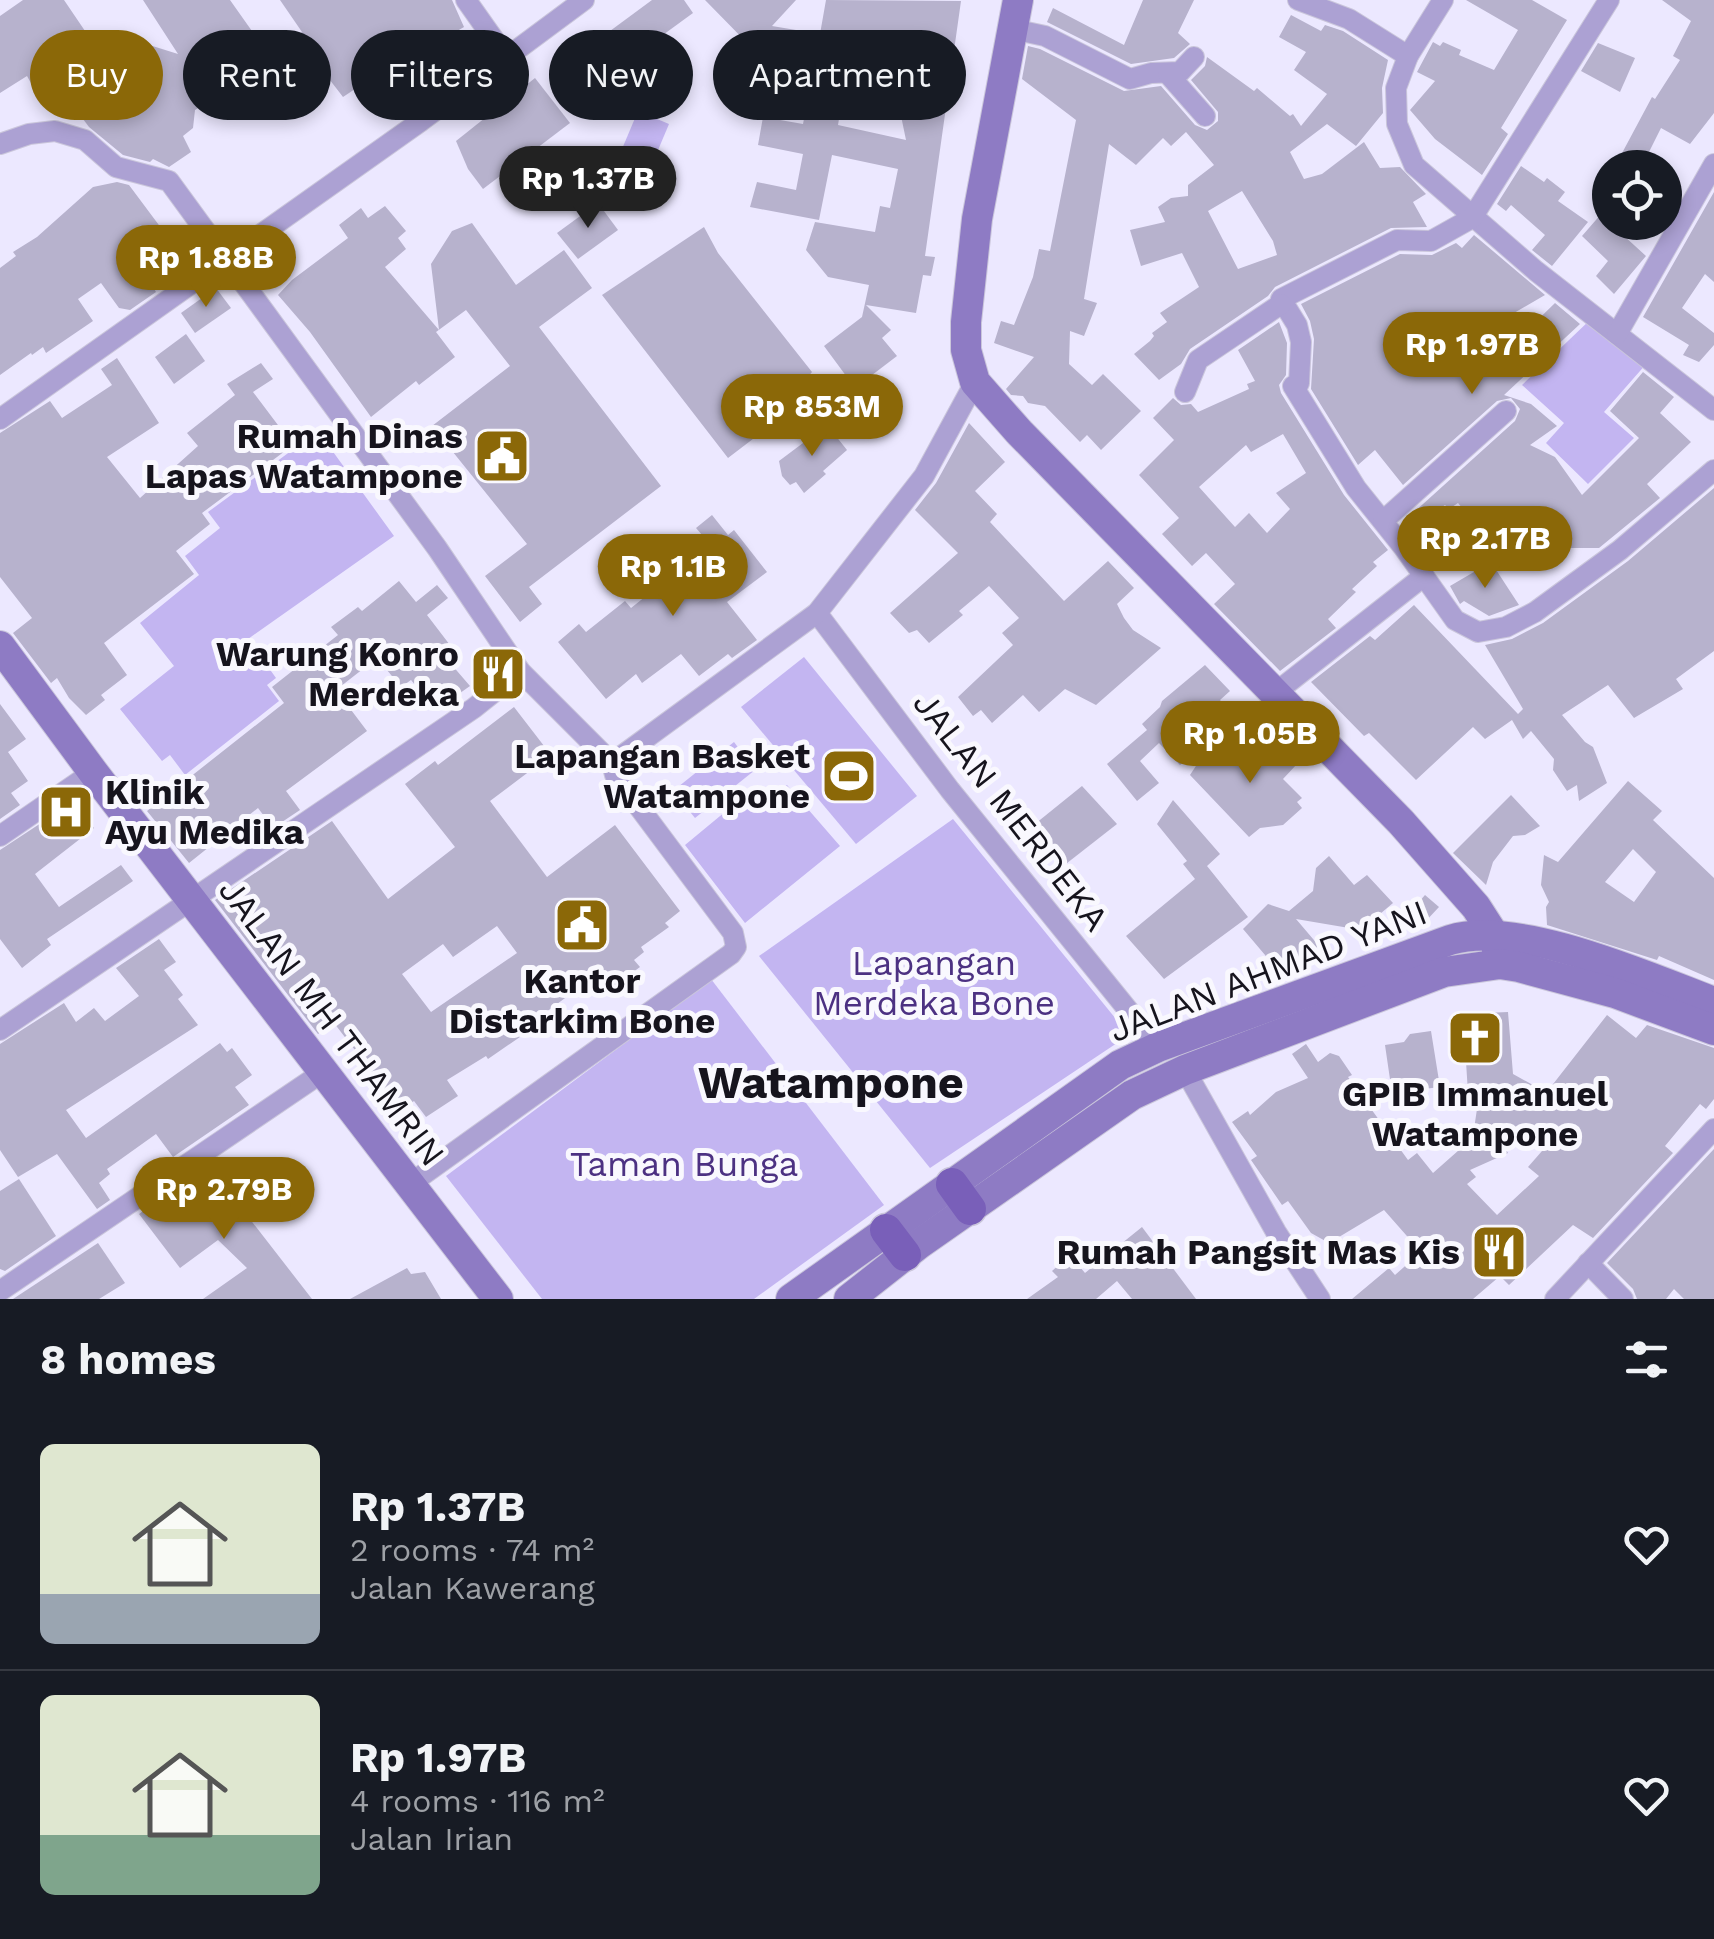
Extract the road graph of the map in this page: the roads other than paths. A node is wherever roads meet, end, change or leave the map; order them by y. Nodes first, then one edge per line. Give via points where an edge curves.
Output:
1 (466, 0) edge
2 (584, 0) edge
3 (1298, 0) edge
4 (1444, 0) edge
5 (1609, 0) edge
6 (1016, 14) edge
7 (487, 30) edge
8 (529, 41) edge
9 (1194, 56) dead end
10 (1408, 56) junction
11 (1168, 74) junction
12 (1205, 116) dead end
13 (419, 120) edge
14 (0, 144) edge
15 (1714, 164) edge
16 (1472, 218) junction
17 (222, 259) junction
18 (1281, 304) junction
19 (1617, 334) junction
20 (975, 382) junction
21 (1185, 392) dead end
22 (1714, 410) edge
23 (1506, 411) dead end
24 (0, 419) edge
25 (1714, 470) edge
26 (1383, 520) junction
27 (1424, 576) junction
28 (817, 613) junction
29 (0, 646) edge
30 (520, 671) junction
31 (1276, 692) junction
32 (612, 764) junction
33 (92, 772) junction
34 (0, 836) edge
35 (1456, 886) junction
36 (192, 900) junction
37 (1463, 936) junction
38 (1488, 955) junction
39 (1714, 1002) edge
40 (0, 1030) edge
41 (1714, 1030) edge
42 (1158, 1047) junction
43 (1185, 1070) junction
44 (323, 1072) junction
45 (1714, 1129) edge
46 (410, 1184) junction
47 (961, 1196) junction
48 (896, 1243) junction
49 (1588, 1263) junction
50 (0, 1291) edge
51 (498, 1299) edge
52 (791, 1299) edge
53 (850, 1299) edge
54 (1320, 1299) edge
55 (1555, 1299) edge
56 (1623, 1299) edge

1 - 7 street
2 - 8 street
3 - 10 street via 1350,18
4 - 10 street
5 - 16 street
6 - 11 street via 1123,78
6 - 20 main road via 968,278 966,350
9 - 11 street via 1180,72
10 - 16 street via 1396,109 1408,152
11 - 12 street
13 - 17 street
14 - 17 street via 56,131 85,140 116,167 169,181
15 - 19 street
16 - 18 street via 1431,241 1397,240
16 - 19 street
17 - 24 street
17 - 30 street
18 - 21 street via 1198,360
18 - 26 street via 1301,342 1294,386
19 - 22 street
20 - 28 street via 924,476
20 - 31 main road
23 - 26 street
25 - 27 street via 1620,550 1506,627 1468,629
26 - 27 street
27 - 31 street
28 - 32 street
28 - 42 street, JALAN MERDEKA
29 - 33 main road, JALAN MH THAMRIN
30 - 32 street
30 - 36 street
31 - 35 main road
32 - 46 street via 734,932 736,947
33 - 34 street
33 - 36 main road, JALAN MH THAMRIN
35 - 37 main road
35 - 38 main road via 1476,907
36 - 40 street
36 - 44 main road, JALAN MH THAMRIN
37 - 38 main road
37 - 42 main road, JALAN AHMAD YANI
38 - 39 main road, JALAN AHMAD YANI via 1554,948
38 - 41 main road
38 - 43 main road, JALAN AHMAD YANI
42 - 47 main road, JALAN AHMAD YANI via 1120,1065
43 - 47 main road, JALAN AHMAD YANI
43 - 54 street
44 - 46 main road, JALAN MH THAMRIN
44 - 50 street
45 - 49 street
46 - 51 main road, JALAN MH THAMRIN
47 - 48 main road, JALAN AHMAD YANI
48 - 52 main road, JALAN AHMAD YANI
48 - 53 main road, JALAN AHMAD YANI
49 - 55 street
49 - 56 street

